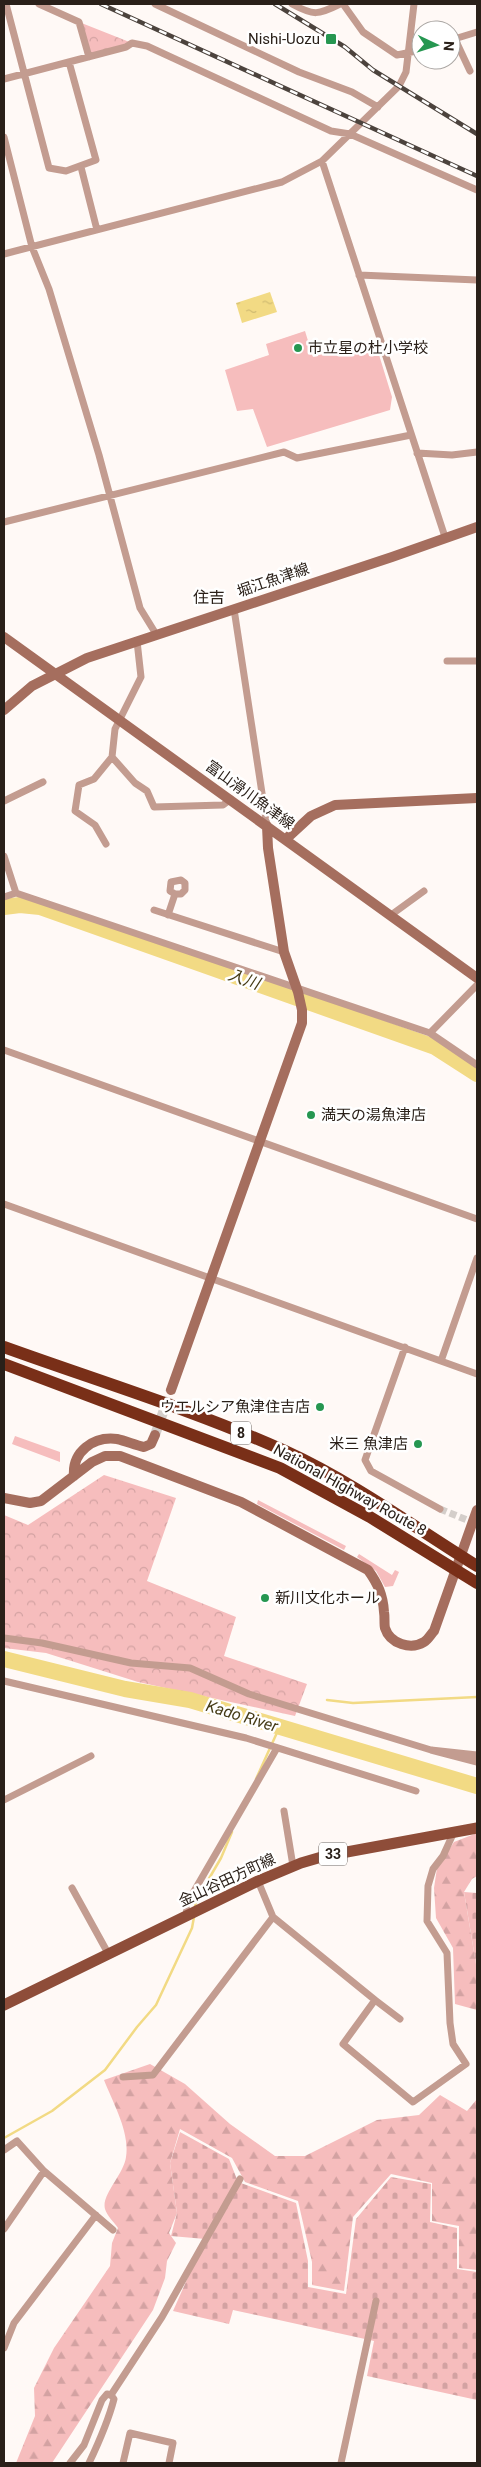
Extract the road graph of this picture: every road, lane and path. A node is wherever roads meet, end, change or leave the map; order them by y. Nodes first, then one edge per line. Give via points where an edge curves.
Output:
1 (6, 4) edge
2 (39, 4) edge
3 (155, 4) edge
4 (292, 4) edge
5 (341, 4) edge
6 (414, 4) edge
7 (477, 32) edge
8 (461, 37) edge
9 (411, 53) edge
10 (408, 54) junction
11 (461, 54) edge
12 (89, 57) junction
13 (69, 62) junction
14 (470, 71) dead end
15 (24, 74) junction
16 (4, 79) edge
17 (378, 107) junction
18 (350, 134) junction
19 (4, 137) edge
20 (322, 161) junction
21 (81, 167) junction
22 (477, 190) edge
23 (97, 230) junction
24 (32, 247) junction
25 (4, 254) edge
26 (359, 275) junction
27 (477, 280) edge
28 (411, 435) junction
29 (477, 452) edge
30 (417, 453) junction
31 (108, 497) junction
32 (4, 522) edge
33 (477, 526) edge
34 (445, 537) junction
35 (234, 609) junction
36 (156, 634) junction
37 (4, 637) edge
38 (137, 641) junction
39 (477, 660) edge
40 (447, 662) dead end
41 (56, 673) junction
42 (4, 710) edge
43 (121, 720) junction
44 (112, 757) junction
45 (43, 782) dead end
46 (477, 798) edge
47 (230, 799) junction
48 (4, 801) edge
49 (267, 826) junction
50 (286, 839) junction
51 (106, 844) dead end
52 (4, 856) edge
53 (424, 891) dead end
54 (16, 894) junction
55 (175, 894) dead end
56 (4, 897) edge
57 (154, 910) dead end
58 (168, 915) junction
59 (391, 915) junction
60 (284, 952) junction
61 (477, 978) edge
62 (477, 985) edge
63 (297, 989) junction
64 (430, 1033) junction
65 (4, 1050) edge
66 (477, 1065) edge
67 (260, 1141) junction
68 (4, 1204) edge
69 (477, 1219) edge
70 (477, 1258) edge
71 (210, 1278) junction
72 (4, 1348) edge
73 (405, 1348) junction
74 (441, 1362) junction
75 (4, 1364) edge
76 (477, 1374) edge
77 (171, 1390) tunnel mouth
78 (155, 1435) tunnel mouth
79 (74, 1476) junction
80 (4, 1498) edge
81 (440, 1509) tunnel mouth
82 (477, 1510) edge
83 (461, 1556) junction
84 (477, 1566) edge
85 (456, 1570) junction
86 (477, 1583) edge
87 (4, 1638) edge
88 (4, 1681) edge
89 (277, 1748) junction
90 (431, 1750) junction
91 (477, 1755) edge
92 (91, 1756) dead end
93 (477, 1762) edge
94 (416, 1791) dead end
95 (4, 1800) edge
96 (284, 1810) dead end
97 (477, 1828) edge
98 (453, 1834) junction
99 (293, 1866) junction
100 (258, 1881) junction
101 (72, 1888) dead end
102 (187, 1915) junction
103 (273, 1917) junction
104 (109, 1954) junction
105 (376, 2000) junction
106 (5, 2001) edge
107 (400, 2019) dead end
108 (123, 2077) dead end
109 (4, 2150) edge
110 (44, 2171) junction
111 (240, 2180) dead end
112 (96, 2215) junction
113 (4, 2229) edge
114 (113, 2230) dead end
115 (376, 2301) dead end
116 (4, 2348) edge
117 (111, 2395) junction
118 (70, 2463) edge
119 (88, 2463) edge
120 (123, 2463) edge
121 (169, 2463) edge
122 (341, 2463) edge

1 - 15 street
2 - 12 street via 79,22
3 - 17 street via 299,72 352,92
4 - 5 street via 318,14
5 - 10 street via 363,32 397,55
6 - 10 street
7 - 8 street
9 - 10 street
10 - 17 street via 406,72 399,86
11 - 14 street
12 - 13 street
12 - 18 street via 132,43 147,46 331,131
13 - 15 street
13 - 21 street via 96,160
15 - 16 street
15 - 21 street via 49,168 66,171
17 - 18 street
18 - 20 street
18 - 22 street
19 - 24 street
20 - 23 street via 282,182
20 - 26 street
21 - 23 street
23 - 24 street
24 - 25 street
24 - 31 street via 52,298
26 - 27 street
26 - 28 street
28 - 30 street
28 - 31 street via 297,458 284,452
29 - 30 street via 452,455
30 - 34 street
31 - 32 street
31 - 36 street via 140,608
33 - 34 street, 堀江魚津線
34 - 35 street, 堀江魚津線
35 - 36 street, 堀江魚津線
35 - 49 street
36 - 38 street, 堀江魚津線
37 - 41 street, 富山滑川魚津線
38 - 41 street, 堀江魚津線 via 87,658
38 - 43 street via 141,676
39 - 40 street
41 - 42 street, 堀江魚津線 via 32,686
41 - 43 street, 富山滑川魚津線
43 - 44 street via 115,729
43 - 47 street, 富山滑川魚津線
44 - 47 street via 135,784 147,790 154,808 223,805
44 - 51 street via 94,779 79,785 75,811 95,826
45 - 48 street
46 - 50 street via 335,805 311,816
47 - 49 street, 富山滑川魚津線
49 - 50 street, 富山滑川魚津線
49 - 60 street
50 - 59 street, 富山滑川魚津線
52 - 54 street
53 - 59 street
54 - 56 street
54 - 63 street
55 - 58 street
57 - 58 street
58 - 60 street
59 - 61 street, 富山滑川魚津線
60 - 63 street
62 - 64 street
63 - 64 street
63 - 67 street via 302,1010 298,1040
64 - 66 street
65 - 67 street
67 - 69 street
67 - 71 street
68 - 71 street
70 - 74 street
71 - 73 street
71 - 77 street
72 - 83 highway, National Highway Route 8 / 8 via 190,1413 286,1452 334,1476
73 - 74 street
73 - 81 street via 365,1460 371,1471
74 - 76 street
75 - 85 highway, National Highway Route 8 / 8 via 280,1468 370,1517
78 - 79 street via 151,1444 144,1447 117,1439 91,1443 76,1456
79 - 80 street via 41,1501 30,1503
79 - 85 street via 105,1456 120,1456 241,1502 368,1570 378,1583 383,1598 385,1628 391,1638 403,1645 416,1646 426,1642 434,1631
82 - 83 street
83 - 84 highway, National Highway Route 8 / 8
83 - 85 street
85 - 86 highway, National Highway Route 8 / 8
87 - 90 street via 131,1663 190,1668 249,1694
88 - 89 street
89 - 94 street
89 - 102 street via 186,1905
90 - 91 street
90 - 93 street
92 - 95 street
96 - 99 street
97 - 98 main road, 金山谷田方町線 / 33
98 - 99 main road, 金山谷田方町線 / 33 via 326,1856
98 - 105 street via 433,1869 428,1886 427,1921 447,1953 453,2044 466,2064 413,2102 343,2044
99 - 100 main road, 金山谷田方町線 / 33
100 - 102 main road, 金山谷田方町線 / 33
100 - 103 street
101 - 104 street
102 - 104 main road, 金山谷田方町線 / 33
103 - 105 street
103 - 108 street via 153,2075
104 - 106 main road, 金山谷田方町線 / 33
105 - 107 street
109 - 110 street via 17,2141
110 - 112 street
110 - 113 street
111 - 117 street via 162,2317
112 - 114 street
112 - 116 street via 14,2323
115 - 122 street
117 - 118 street via 107,2394 102,2400 84,2445
117 - 119 street via 114,2399 108,2417
120 - 121 street via 130,2432 173,2443

